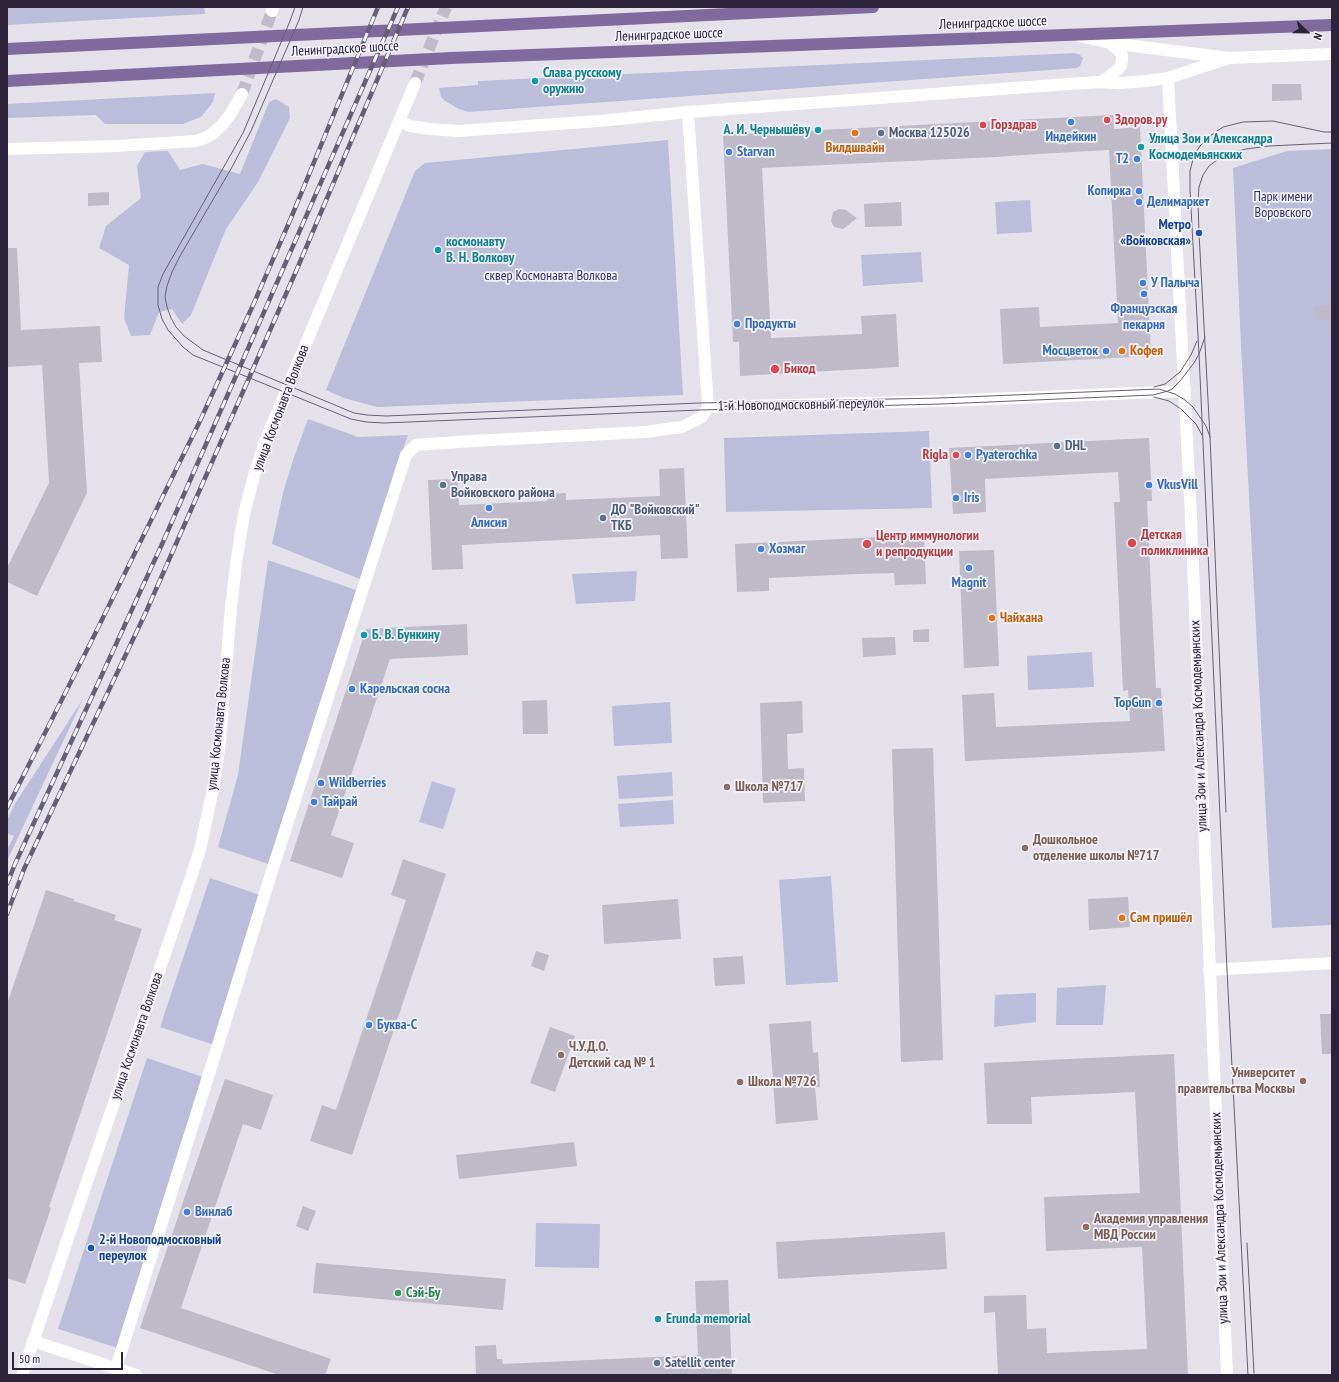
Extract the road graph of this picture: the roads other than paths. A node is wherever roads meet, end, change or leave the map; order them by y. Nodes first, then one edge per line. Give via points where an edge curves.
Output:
1 (873, 7) edge
2 (1332, 25) edge
3 (1074, 35) junction
4 (1110, 43) junction
5 (7, 49) edge
6 (1332, 54) edge
7 (1229, 58) junction
8 (1168, 78) junction
9 (7, 81) edge
10 (1098, 82) junction
11 (415, 83) tunnel mouth
12 (242, 94) tunnel mouth
13 (688, 112) junction
14 (398, 121) junction
15 (7, 149) edge
16 (1185, 391) junction
17 (708, 407) junction
18 (1332, 963) edge
19 (1210, 970) junction
20 (33, 1341) junction
21 (116, 1368) junction
22 (22, 1375) edge
23 (136, 1375) edge
24 (1227, 1375) edge

1 - 5 main road, Ленинградское шоссе
2 - 3 main road, Ленинградское шоссе
3 - 4 main road
3 - 9 main road, Ленинградское шоссе via 450,58
4 - 7 main road
4 - 10 main road via 1122,55 1121,66 1109,78
6 - 7 main road
7 - 8 main road
8 - 10 main road via 1120,83
8 - 16 main road, улица Зои и Александра Космодемьянских
10 - 13 main road
11 - 14 main road, улица Космонавта Волкова
12 - 15 main road via 221,126 212,134 196,141
13 - 14 main road via 458,131 428,129
13 - 17 main road
14 - 20 main road, улица Космонавта Волкова via 266,439 255,472 244,514 237,557 220,742 200,850
16 - 17 main road, 1-й Новоподмосковный переулок
16 - 19 main road, улица Зои и Александра Космодемьянских
17 - 21 main road, 1-й Новоподмосковный переулок via 702,417 682,427 645,432 416,445 406,454
18 - 19 main road
19 - 24 main road, улица Зои и Александра Космодемьянских
20 - 21 main road
20 - 22 main road, улица Космонавта Волкова
21 - 23 main road

